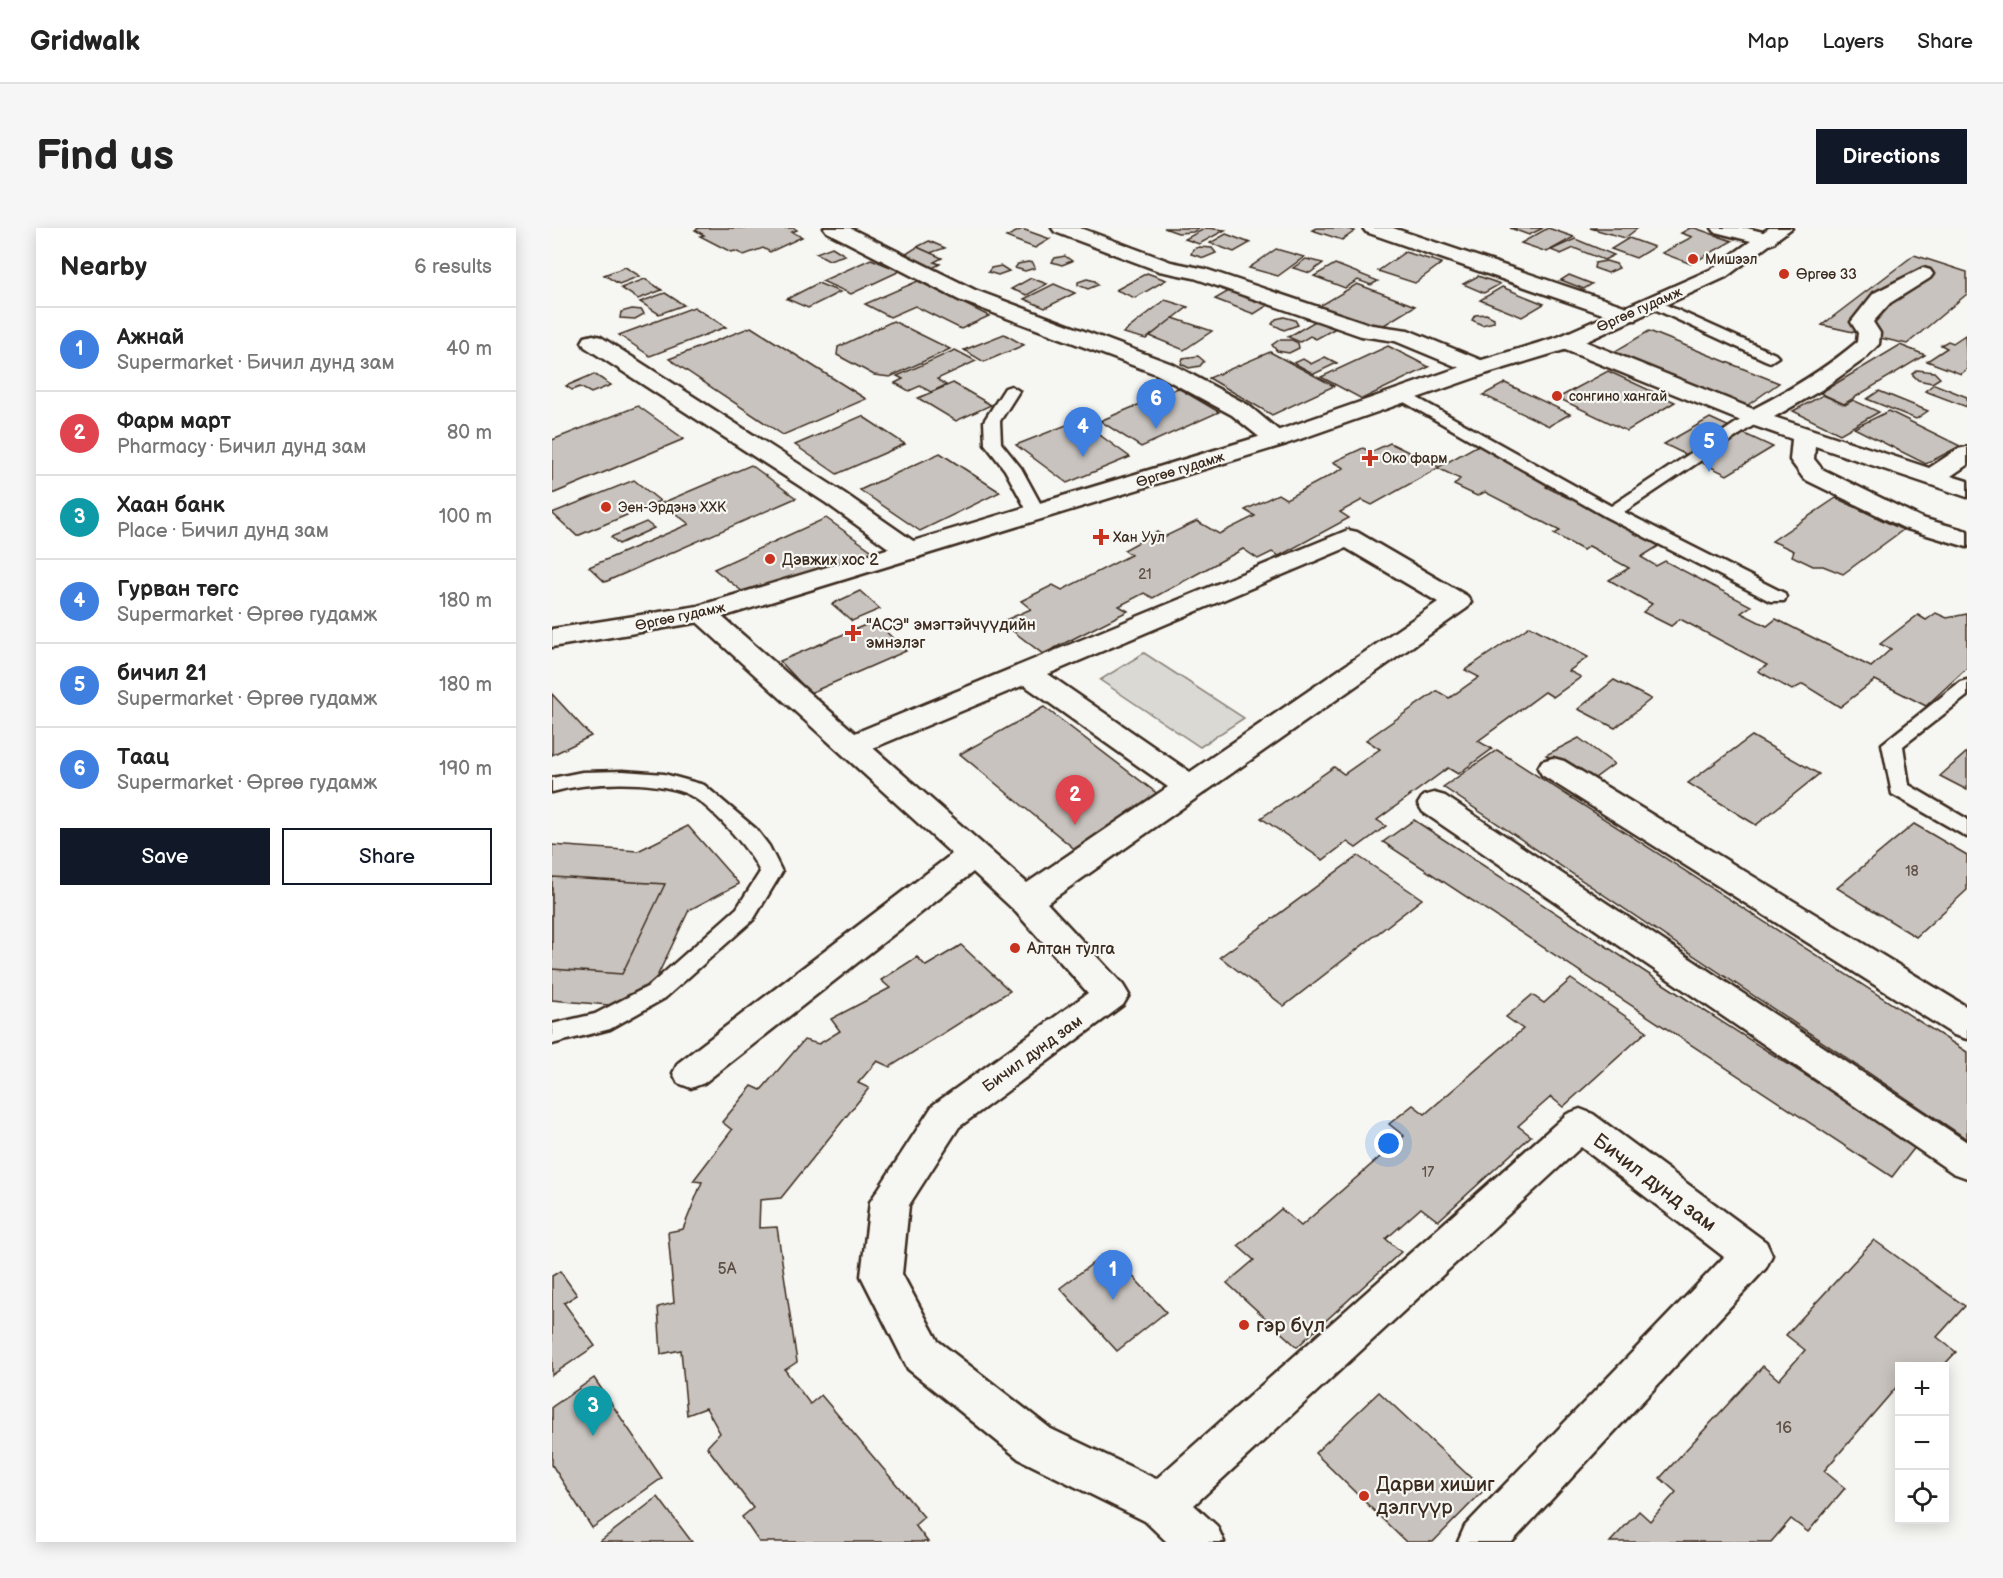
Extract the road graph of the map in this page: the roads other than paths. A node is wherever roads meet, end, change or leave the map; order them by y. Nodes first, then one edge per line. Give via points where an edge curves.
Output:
1 (834, 228) edge
2 (1062, 228) edge
3 (1373, 228) edge
4 (1722, 228) edge
5 (1774, 233) edge
6 (1923, 274) dead end
7 (1653, 303) junction
8 (1628, 315) junction
9 (593, 342) dead end
10 (1566, 342) junction
11 (1770, 357) dead end
12 (1480, 368) junction
13 (1011, 391) dead end
14 (1403, 395) junction
15 (1754, 418) junction
16 (1804, 436) junction
17 (1276, 440) junction
18 (1967, 454) edge
19 (1931, 478) junction
20 (1967, 489) edge
21 (1036, 512) junction
22 (1612, 513) junction
23 (1967, 539) edge
24 (910, 551) junction
25 (1777, 597) dead end
26 (702, 614) junction
27 (552, 638) edge
28 (1025, 672) junction
29 (1967, 686) edge
30 (851, 746) junction
31 (1553, 768) dead end
32 (552, 785) edge
33 (1190, 787) junction
34 (1434, 804) dead end
35 (1967, 829) edge
36 (974, 854) junction
37 (1026, 900) junction
38 (1967, 1025) edge
39 (552, 1035) edge
40 (691, 1073) dead end
41 (1967, 1162) edge
42 (1161, 1505) junction
43 (1201, 1542) edge
44 (1481, 1542) edge

1 - 17 street via 967,295 1164,369 1240,410
2 - 12 street via 1166,267 1198,273 1369,331 1400,335
3 - 8 street
4 - 5 street
5 - 7 street, Өргөө гудамж via 1719,273
6 - 15 street via 1882,298 1862,322 1869,333 1868,344 1858,354
7 - 8 street, Өргөө гудамж
7 - 11 lane
8 - 10 street, Өргөө гудамж
9 - 24 street
10 - 12 street, Өргөө гудамж
10 - 15 street
12 - 14 street, Өргөө гудамж
13 - 21 lane via 992,421 993,444 1013,468
14 - 17 street, Өргөө гудамж
14 - 22 lane
15 - 16 street
15 - 22 lane
16 - 19 street
16 - 23 street via 1802,460 1813,474 1913,523
17 - 21 street, Өргөө гудамж
18 - 19 street
19 - 20 street
21 - 24 street, Өргөө гудамж
22 - 25 lane
24 - 26 street, Өргөө гудамж
26 - 27 street, Өргөө гудамж
26 - 30 street, Бичил дунд зам
28 - 30 street
28 - 33 street
28 - 33 street via 1348,538 1457,602
29 - 35 lane via 1892,744 1899,789
30 - 36 street, Бичил дунд зам
31 - 38 street
32 - 39 lane via 566,780 627,778 695,789 744,829 765,854 771,872 745,914 657,992 601,1022
33 - 37 street
34 - 41 street
36 - 37 street, Бичил дунд зам
36 - 40 street
37 - 42 street, Бичил дунд зам via 1111,995 946,1116 890,1202 881,1276 923,1355 1035,1444
42 - 43 street, Бичил дунд зам
42 - 44 street, Бичил дунд зам via 1580,1125 1752,1255

